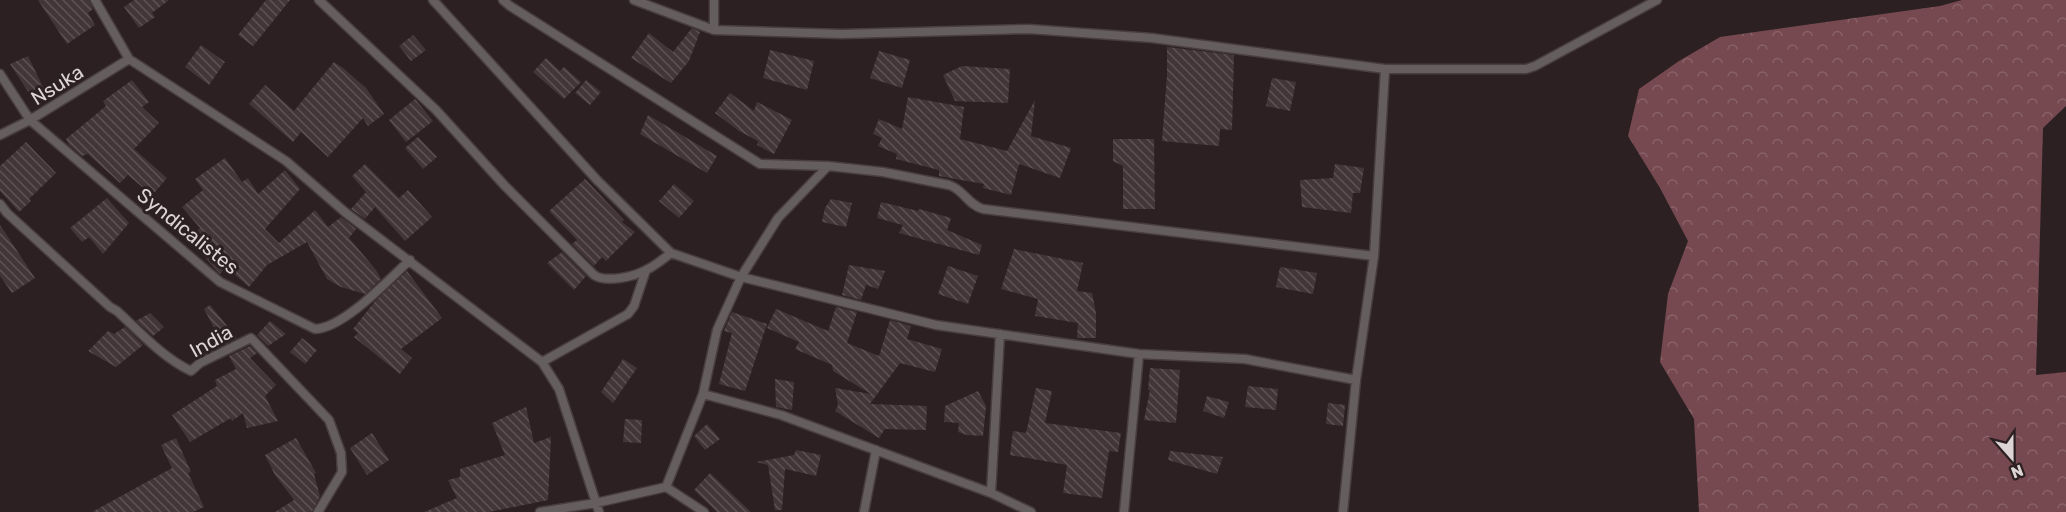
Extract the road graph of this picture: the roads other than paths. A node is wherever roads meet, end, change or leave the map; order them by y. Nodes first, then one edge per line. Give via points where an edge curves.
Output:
1 (95, 0) edge
2 (319, 0) edge
3 (434, 0) edge
4 (503, 0) edge
5 (633, 0) edge
6 (714, 0) edge
7 (1657, 0) edge
8 (714, 30) junction
9 (129, 59) junction
10 (1385, 69) junction
11 (0, 74) edge
12 (30, 120) junction
13 (0, 135) edge
14 (828, 166) junction
15 (0, 204) edge
16 (671, 253) junction
17 (1374, 256) junction
18 (410, 260) junction
19 (646, 270) junction
20 (741, 277) junction
21 (1000, 334) junction
22 (1138, 354) junction
23 (542, 362) junction
24 (1356, 380) junction
25 (703, 394) junction
26 (876, 450) junction
27 (666, 487) junction
28 (991, 493) junction
29 (596, 503) junction
30 (318, 512) edge
31 (540, 512) edge
32 (599, 512) edge
33 (704, 512) edge
34 (864, 512) edge
35 (1031, 512) edge
36 (1124, 512) edge
37 (1343, 512) edge

1 - 9 lane
2 - 19 lane via 436,110 594,275 609,280
3 - 16 lane via 597,180
4 - 14 lane via 760,164
5 - 8 lane
6 - 8 lane
7 - 10 lane via 1526,69
8 - 10 lane via 842,34 1029,29 1152,38
9 - 12 lane, Nsuka
9 - 18 lane via 286,160 346,213
10 - 17 lane
11 - 12 lane, Syndicalistes
12 - 13 lane, Nsuka
12 - 18 lane, Syndicalistes via 220,282 315,329 350,314
14 - 17 lane via 949,185 983,209
14 - 20 lane via 778,218
15 - 30 lane, India via 110,307 183,367 191,371 251,338 329,420 341,453 342,472
16 - 19 lane
16 - 20 lane
17 - 24 lane
18 - 23 lane
19 - 23 lane via 628,314
20 - 21 lane via 936,326
20 - 25 lane via 717,330
21 - 22 lane
21 - 28 lane
22 - 24 lane via 1245,360
22 - 36 lane
23 - 29 lane via 559,389
24 - 37 lane
25 - 26 lane via 781,415
25 - 27 lane
26 - 28 lane
26 - 34 lane
27 - 29 lane
27 - 33 lane
28 - 35 lane
29 - 31 lane
29 - 32 lane

